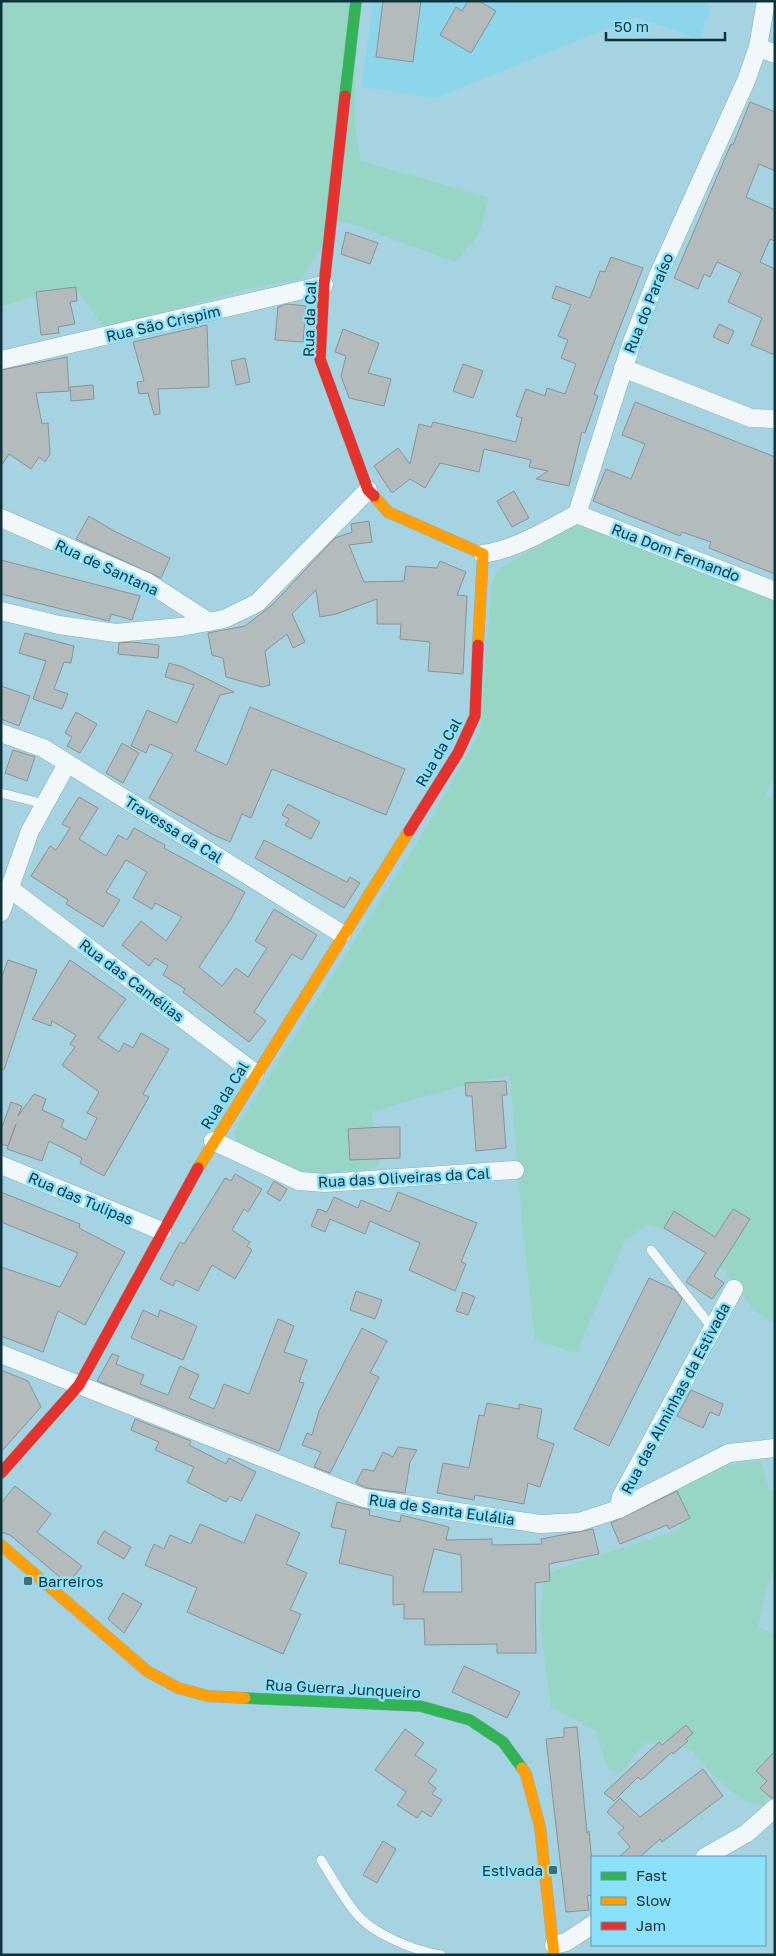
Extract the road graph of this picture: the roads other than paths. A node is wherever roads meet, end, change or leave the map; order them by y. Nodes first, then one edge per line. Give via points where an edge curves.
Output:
1 (356, 1) edge
2 (766, 1) edge
3 (758, 47) junction
4 (775, 54) edge
5 (324, 285) junction
6 (1, 360) edge
7 (623, 368) junction
8 (775, 419) edge
9 (368, 490) junction
10 (576, 514) junction
11 (1, 518) edge
12 (483, 554) junction
13 (775, 591) edge
14 (1, 611) edge
15 (209, 622) junction
16 (1, 733) edge
17 (67, 764) junction
18 (1, 793) edge
19 (44, 804) junction
20 (9, 888) junction
21 (1, 912) edge
22 (342, 934) junction
23 (255, 1073) junction
24 (213, 1140) junction
25 (1, 1164) edge
26 (514, 1170) dead end
27 (162, 1231) junction
28 (651, 1250) dead end
29 (734, 1289) dead end
30 (712, 1329) junction
31 (1, 1354) edge
32 (79, 1385) junction
33 (775, 1448) edge
34 (1, 1473) edge
35 (619, 1509) junction
36 (1, 1545) edge
37 (775, 1808) edge
38 (707, 1856) edge
39 (321, 1860) dead end
40 (591, 1926) edge
41 (554, 1950) edge
42 (442, 1955) edge

1 - 5 street, Rua da Cal
2 - 3 street, Rua do Paraíso
3 - 4 street
3 - 7 street, Rua do Paraíso via 746,81 657,278
5 - 6 street, Rua São Crispim
5 - 9 street, Rua da Cal via 320,359
7 - 8 street via 751,418
7 - 10 street, Rua do Paraíso
9 - 12 street, Rua da Cal via 388,512
9 - 15 street via 257,603 224,619
10 - 12 street via 520,543 499,552
10 - 13 street, Rua Dom Fernando
11 - 15 street, Rua de Santana via 147,582
12 - 22 street, Rua da Cal via 475,716 458,753
14 - 15 street via 59,625 116,633
16 - 17 street, Travessa da Cal via 43,748
17 - 19 street
17 - 22 street, Travessa da Cal
18 - 19 lane
19 - 20 street via 30,831
20 - 21 street
20 - 23 street, Rua das Camélias
22 - 23 street, Rua da Cal
23 - 24 street, Rua da Cal
24 - 26 street, Rua das Oliveiras da Cal via 300,1181 325,1183
24 - 27 street, Rua da Cal
25 - 27 street, Rua das Tulipas
27 - 32 street, Rua da Cal
28 - 30 lane
29 - 30 street, Rua das Alminhas da Estivada
30 - 35 street, Rua das Alminhas da Estivada via 621,1497
31 - 32 street, Rua de Santa Eulália
32 - 34 street, Rua da Cal
32 - 35 street, Rua de Santa Eulália via 364,1498 540,1524 579,1522
33 - 35 street, Rua de Santa Eulália via 729,1454
36 - 41 street, Rua Guerra Junqueiro via 147,1671 178,1688 208,1696 420,1706 470,1720 503,1742 526,1774 540,1827
37 - 38 street via 747,1833
39 - 42 lane via 355,1913 366,1924 399,1942
40 - 41 street

